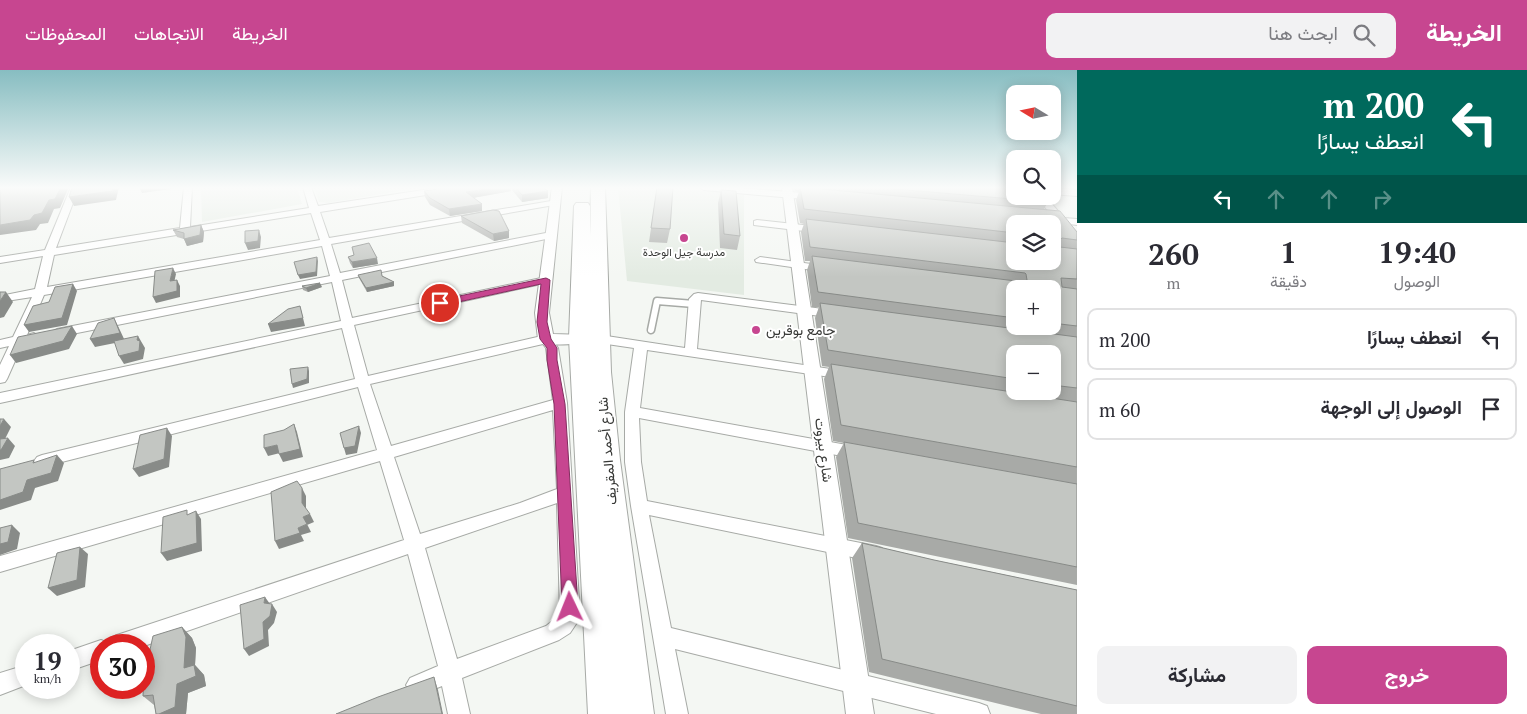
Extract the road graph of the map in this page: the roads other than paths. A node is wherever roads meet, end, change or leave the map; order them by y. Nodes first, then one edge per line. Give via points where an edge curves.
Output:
1 (63, 217) edge
2 (186, 217) edge
3 (269, 217) edge
4 (317, 217) edge
5 (466, 217) edge
6 (553, 217) edge
7 (584, 217) edge
8 (596, 217) edge
9 (792, 217) edge
10 (1061, 221) joint
11 (1077, 222) edge
12 (757, 223) dead end
13 (794, 227) junction
14 (185, 230) junction
15 (832, 232) edge
16 (551, 235) junction
17 (1077, 240) edge
18 (326, 241) junction
19 (49, 252) junction
20 (0, 260) edge
21 (760, 260) dead end
22 (798, 265) junction
23 (837, 270) edge
24 (336, 278) junction
25 (546, 280) junction
26 (40, 292) junction
27 (0, 299) edge
28 (694, 304) junction
29 (803, 309) junction
30 (842, 315) edge
31 (348, 323) junction
32 (646, 337) junction
33 (590, 338) junction
34 (546, 339) junction
35 (18, 340) junction
36 (0, 344) edge
37 (691, 351) junction
38 (813, 370) junction
39 (852, 377) edge
40 (0, 379) edge
41 (363, 382) junction
42 (0, 398) edge
43 (560, 404) junction
44 (632, 412) junction
45 (824, 446) junction
46 (387, 454) junction
47 (872, 455) edge
48 (29, 464) edge
49 (565, 493) junction
50 (639, 506) junction
51 (414, 544) junction
52 (836, 545) junction
53 (894, 558) edge
54 (0, 564) edge
55 (149, 634) edge
56 (664, 636) junction
57 (451, 673) junction
58 (15, 679) edge
59 (855, 682) junction
60 (0, 684) edge
61 (396, 692) edge
62 (459, 714) edge
63 (607, 714) edge
64 (635, 714) edge
65 (678, 714) edge
66 (860, 714) edge
67 (979, 714) edge

1 - 19 street
2 - 14 street
3 - 14 street
4 - 18 street
5 - 18 street
6 - 16 street
7 - 33 highway, شارع أحمد المقريف
8 - 33 highway, شارع أحمد المقريف
9 - 13 street, شارع بيروت
10 - 11 street
10 - 17 street
12 - 13 street
13 - 15 street
13 - 22 street, شارع بيروت
14 - 19 street
16 - 24 street
16 - 25 street
18 - 24 street
18 - 26 street
19 - 20 street
19 - 26 street
21 - 22 street
22 - 23 street
22 - 29 street, شارع بيروت
24 - 31 street
24 - 35 street
25 - 31 street
25 - 34 street via 542,313
26 - 27 street
26 - 35 street
28 - 29 street via 695,298 701,296
28 - 32 lane via 657,301
28 - 37 street
29 - 30 street
29 - 38 street, شارع بيروت
31 - 41 street
31 - 42 street
32 - 33 street
32 - 37 street
32 - 44 street
33 - 34 street
33 - 63 highway, شارع أحمد المقريف via 584,414
33 - 64 highway, شارع أحمد المقريف via 600,372 606,460
34 - 41 street
34 - 43 street via 552,348
35 - 36 street
35 - 40 street
37 - 38 street
38 - 39 street
38 - 45 street, شارع بيروت
41 - 46 street
41 - 48 street
43 - 46 street
43 - 49 street
44 - 45 street
44 - 50 street
45 - 47 street
45 - 52 street, شارع بيروت
46 - 51 street
46 - 54 street
49 - 51 street via 490,521
49 - 57 street via 570,618 552,633
50 - 52 street
50 - 56 street
51 - 55 street
51 - 57 street
52 - 53 street
52 - 59 street, شارع بيروت
56 - 59 street
56 - 65 street
57 - 61 street
57 - 62 street
58 - 60 street
59 - 66 street, شارع بيروت
59 - 67 street

